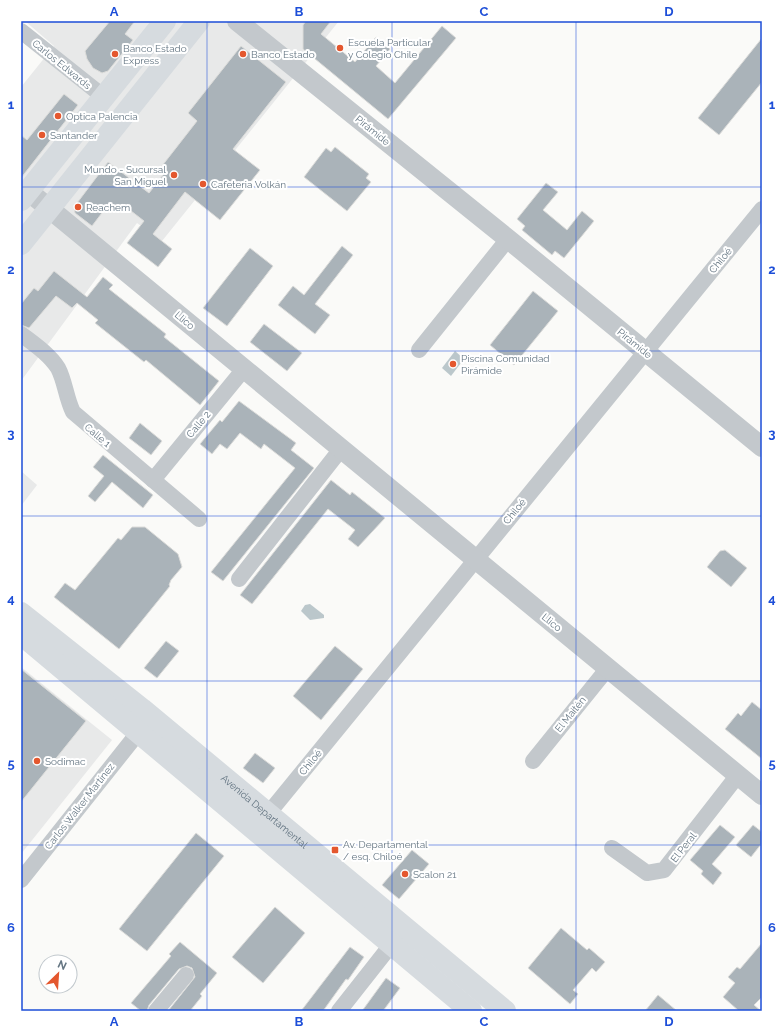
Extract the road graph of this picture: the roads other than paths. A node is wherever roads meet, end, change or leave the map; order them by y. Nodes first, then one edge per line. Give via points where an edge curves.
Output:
1 (165, 21) edge
2 (199, 21) edge
3 (237, 21) edge
4 (21, 31) edge
5 (104, 97) junction
6 (25, 196) edge
7 (49, 208) junction
8 (762, 209) edge
9 (508, 239) junction
10 (21, 244) edge
11 (21, 334) edge
12 (419, 350) dead end
13 (645, 351) junction
14 (244, 369) junction
15 (762, 447) edge
16 (341, 449) junction
17 (152, 480) junction
18 (199, 519) dead end
19 (475, 559) junction
20 (239, 579) dead end
21 (21, 600) edge
22 (21, 613) edge
23 (21, 634) edge
24 (21, 648) edge
25 (608, 668) junction
26 (142, 709) junction
27 (121, 718) junction
28 (138, 732) junction
29 (532, 761) dead end
30 (738, 775) junction
31 (762, 795) edge
32 (268, 814) junction
33 (612, 848) dead end
34 (21, 880) edge
35 (391, 945) junction
36 (186, 975) dead end
37 (156, 1011) edge
38 (339, 1011) edge
39 (471, 1011) edge
40 (505, 1011) edge

1 - 5 main road
2 - 7 main road
3 - 9 street, Pirámide
4 - 5 street, Carlos Edwards
5 - 6 main road
6 - 7 street, Llico
7 - 10 main road
7 - 14 street, Llico
8 - 13 street, Chiloé
9 - 12 street
9 - 13 street, Pirámide
11 - 17 street, Calle 1 via 49,356 58,368 67,401 73,412
13 - 15 street, Pirámide
13 - 19 street, Chiloé
14 - 16 street, Llico
14 - 17 street, Calle 2
16 - 19 street, Llico
16 - 20 street
17 - 18 street, Calle 1
19 - 25 street, Llico
19 - 32 street, Chiloé
21 - 26 main road via 90,658
22 - 26 main road, Avenida Departamental
23 - 27 main road, Avenida Departamental
24 - 27 main road via 66,684
25 - 29 street, El Maitén
25 - 30 street, Llico
26 - 32 main road, Avenida Departamental
27 - 28 main road, Avenida Departamental
28 - 34 street, Carlos Walker Martínez
28 - 35 main road, Avenida Departamental
30 - 31 street, Llico
30 - 33 street, El Peral via 664,870 647,873
32 - 40 main road, Avenida Departamental
35 - 38 street
35 - 39 main road, Avenida Departamental
36 - 37 street

